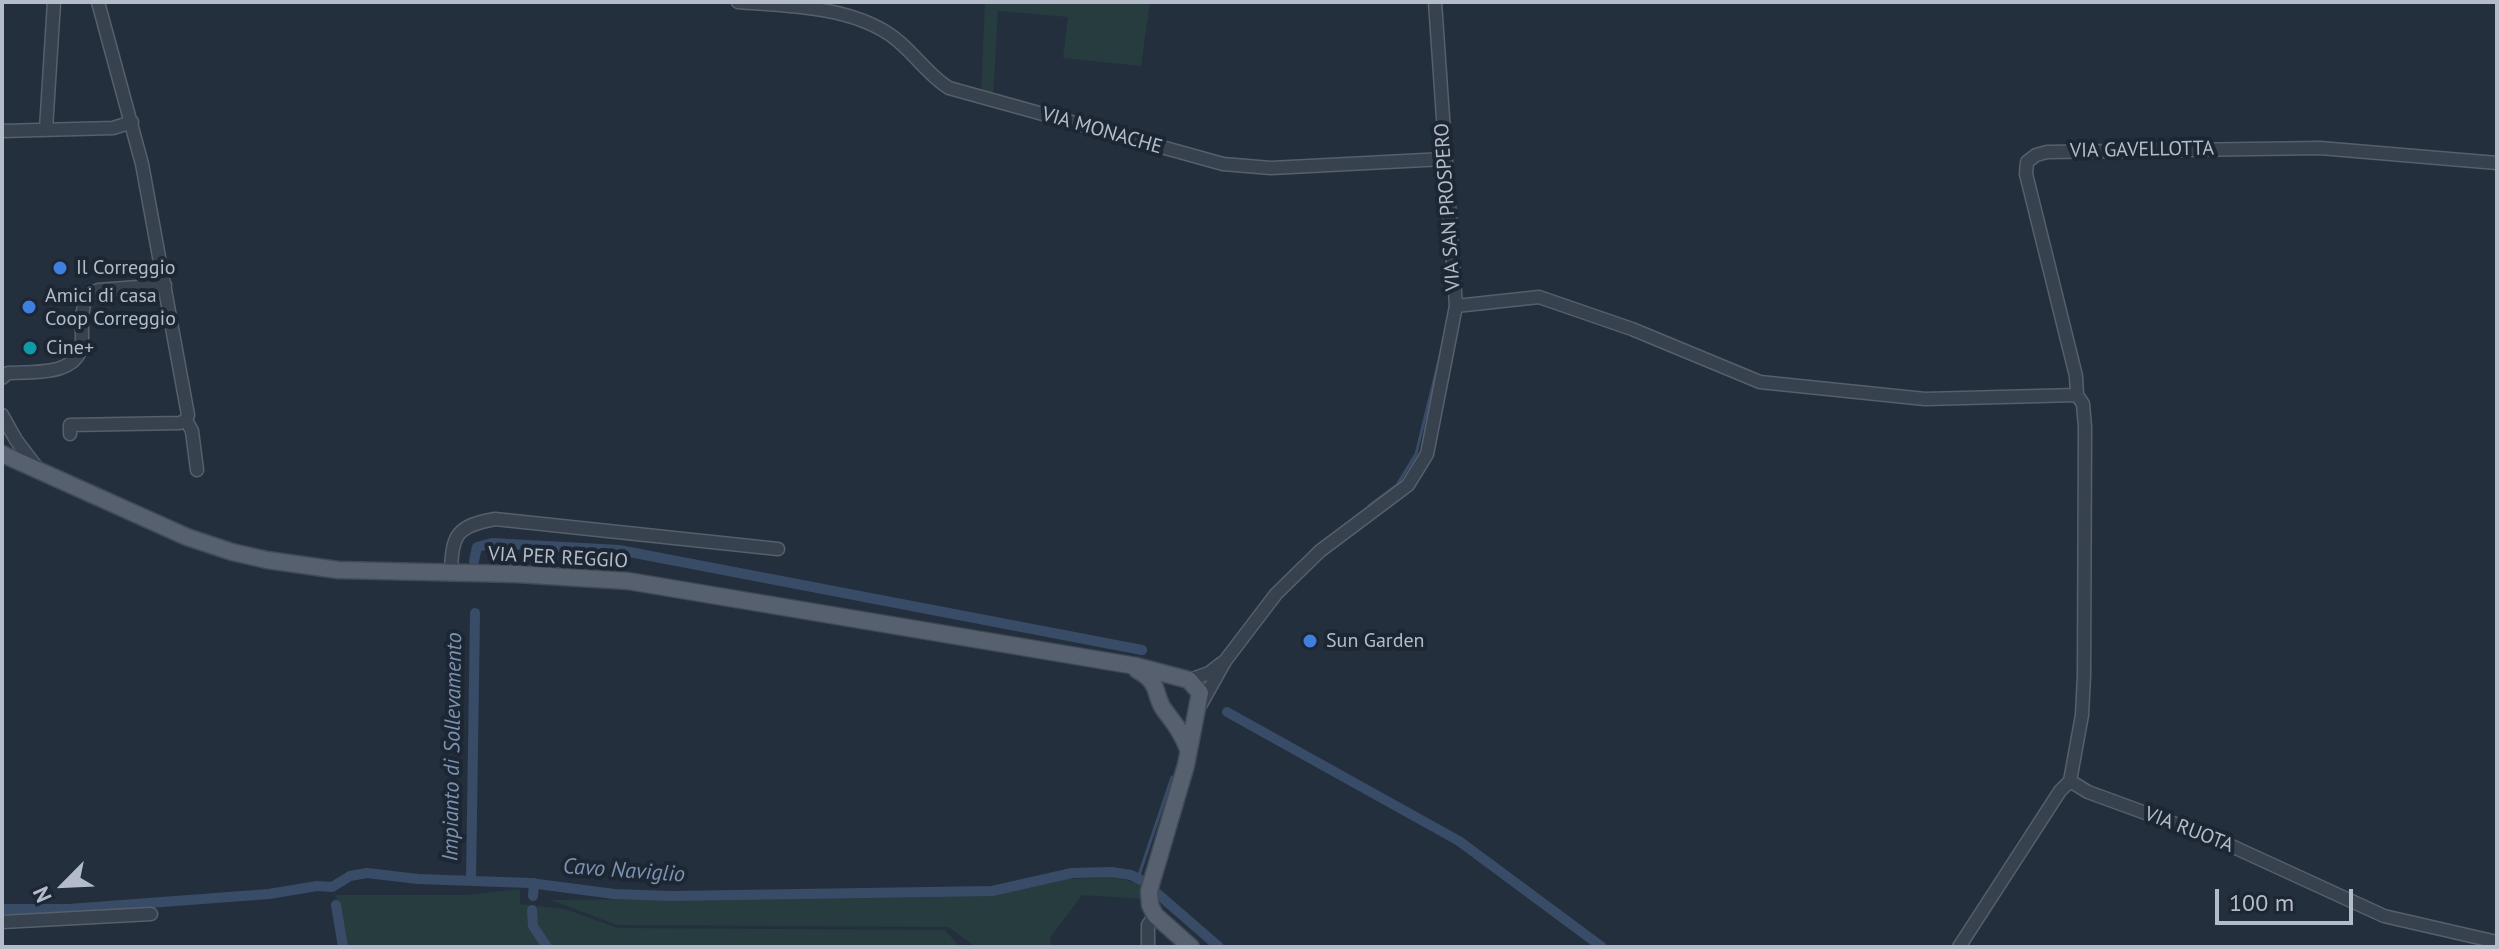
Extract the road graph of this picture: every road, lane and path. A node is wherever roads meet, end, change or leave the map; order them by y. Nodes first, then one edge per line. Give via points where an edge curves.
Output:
1 (54, 2) edge
2 (98, 2) edge
3 (738, 2) edge
4 (1435, 2) edge
5 (788, 4) edge
6 (132, 122) junction
7 (46, 129) junction
8 (2, 131) edge
9 (1444, 159) junction
10 (2497, 163) edge
11 (165, 285) junction
12 (1456, 306) junction
13 (2, 378) edge
14 (2077, 395) junction
15 (186, 420) junction
16 (5, 421) edge
17 (70, 434) dead end
18 (4, 455) edge
19 (38, 469) junction
20 (197, 470) dead end
21 (778, 549) dead end
22 (451, 573) junction
23 (1225, 661) junction
24 (1126, 665) junction
25 (1184, 679) junction
26 (1160, 696) junction
27 (1198, 708) junction
28 (1170, 715) junction
29 (1188, 750) junction
30 (2070, 781) junction
31 (1152, 908) junction
32 (151, 914) dead end
33 (2, 922) edge
34 (2497, 942) edge
35 (1148, 947) edge
36 (1191, 947) edge
37 (1959, 947) edge

1 - 7 street
2 - 6 street
3 - 5 street, VIA MONACHE
4 - 9 street, VIA SAN PROSPERO
5 - 9 street, VIA MONACHE via 879,28 902,43 936,80 965,94 1223,164 1271,168
6 - 7 street via 113,128
6 - 11 street
7 - 8 street
9 - 12 street, VIA SAN PROSPERO
10 - 14 street, VIA GAVELLOTTA via 2320,148 2036,155 2027,162 2026,174
11 - 13 street via 87,295 79,358 66,368 8,373
11 - 15 street
12 - 14 street via 1539,297 1760,382 1925,399
12 - 23 street, VIA SAN PROSPERO via 1427,454 1408,485 1320,551 1276,594
14 - 30 street, VIA GAVELLOTTA via 2085,427 2084,676
15 - 17 street via 70,425
15 - 20 street
16 - 18 street
16 - 19 street
18 - 19 main road, VIA PER REGGIO
19 - 22 main road, VIA PER REGGIO via 187,537 242,554 323,569
21 - 22 street via 495,519 459,534 451,546
22 - 24 main road, VIA PER REGGIO via 628,581
23 - 25 street, VIA SAN PROSPERO via 1209,673
23 - 27 street, VIA SAN PROSPERO
24 - 25 main road, VIA PER REGGIO
24 - 26 main road via 1142,673
25 - 26 main road via 1169,681
25 - 27 main road via 1198,688
26 - 28 main road
27 - 28 main road via 1181,718
27 - 29 main road
28 - 29 main road
29 - 31 main road via 1152,877
30 - 34 street, VIA RUOTA via 2224,842 2384,916
30 - 37 street
31 - 35 street
31 - 36 main road
32 - 33 street

